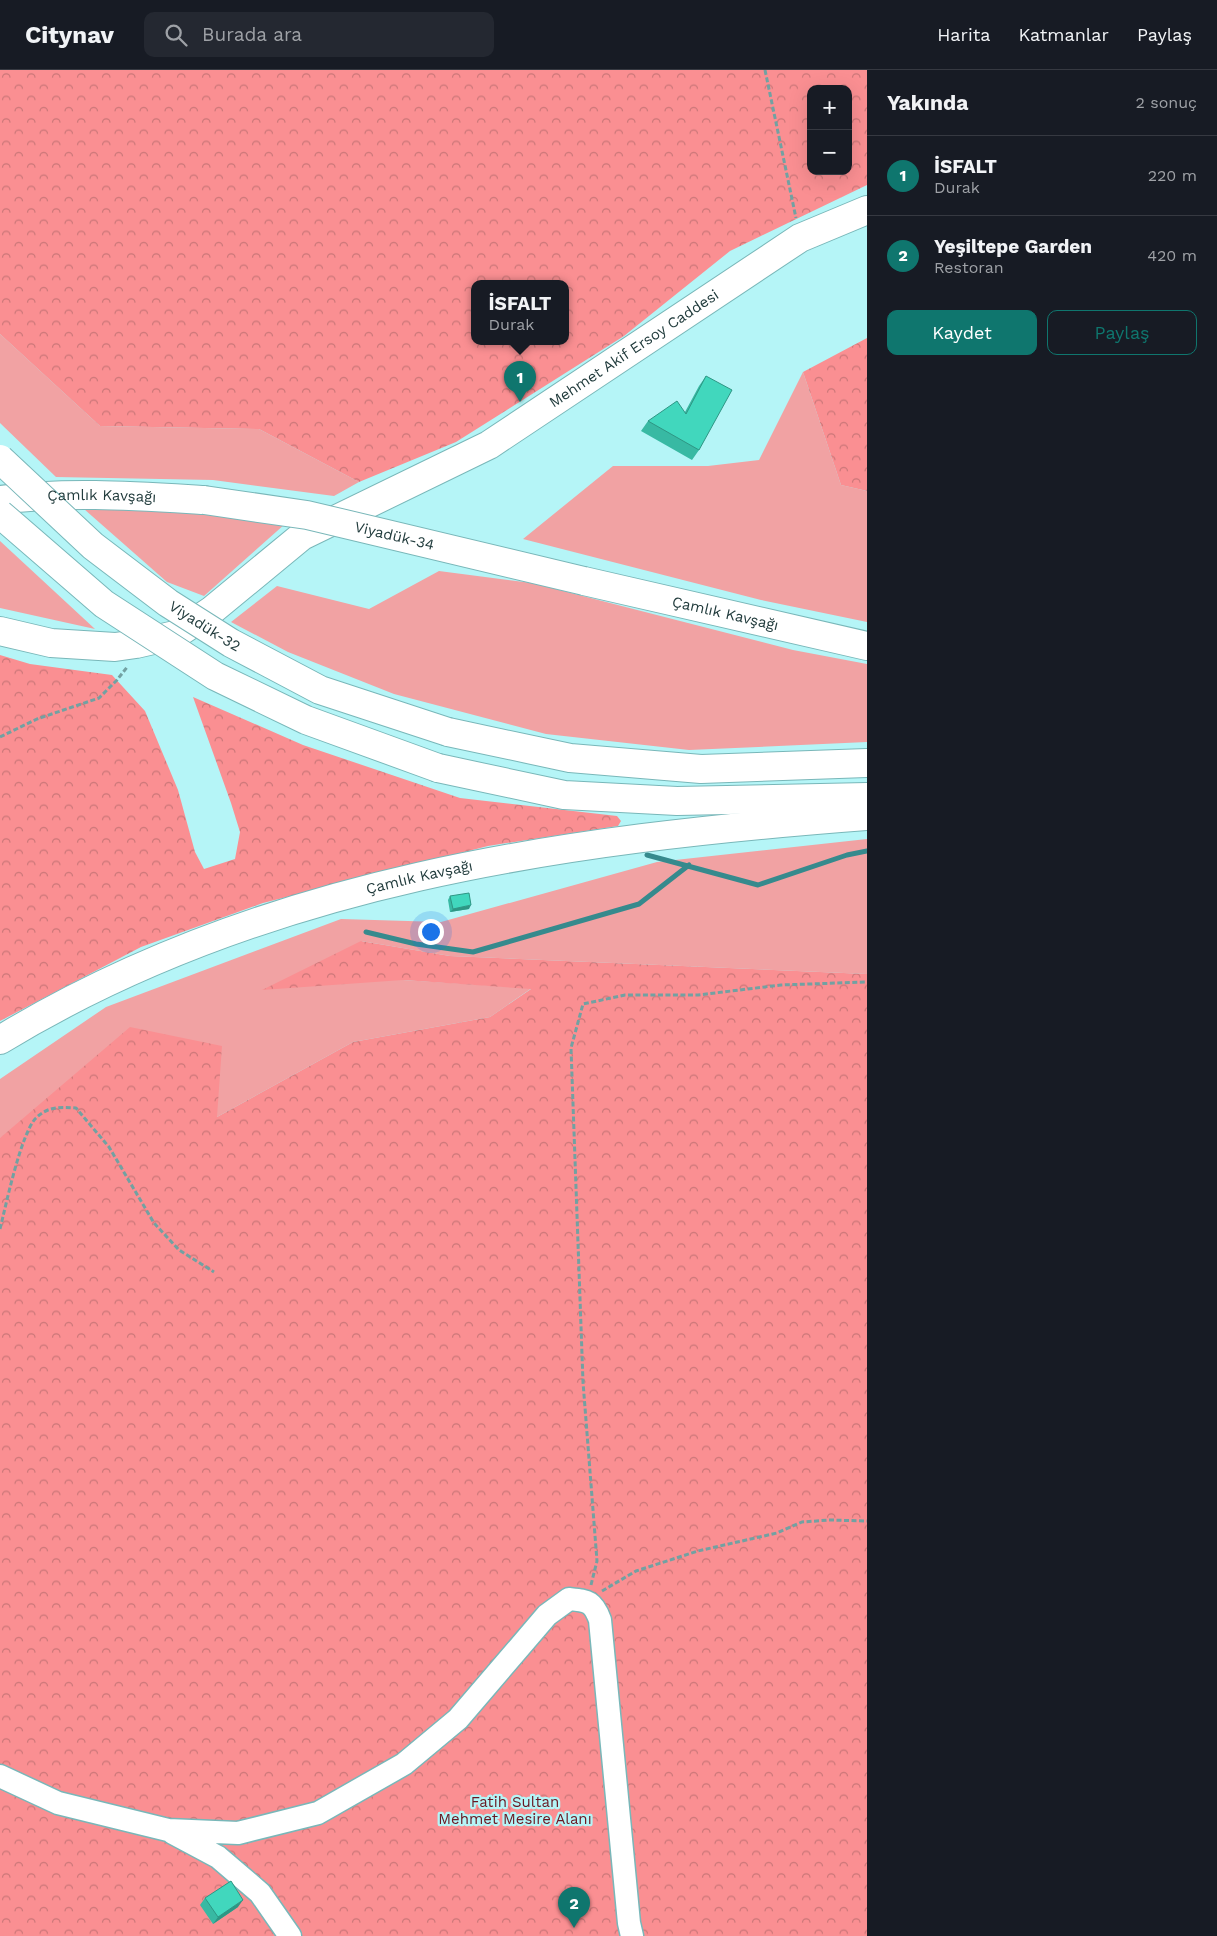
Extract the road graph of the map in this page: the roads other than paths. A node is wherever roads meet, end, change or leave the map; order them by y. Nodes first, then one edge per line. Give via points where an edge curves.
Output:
1 (867, 210) edge
2 (0, 458) edge
3 (0, 500) edge
4 (204, 500) joint
5 (0, 514) edge
6 (584, 581) joint
7 (0, 631) edge
8 (867, 646) edge
9 (867, 763) edge
10 (867, 798) edge
11 (867, 816) edge
12 (0, 1040) edge
13 (0, 1776) edge
14 (168, 1830) junction
15 (290, 1936) edge
16 (632, 1936) edge

1 - 7 main road, Mehmet Akif Ersoy Caddesi via 800,238 489,444 302,536 210,611 174,635 115,648 51,643
2 - 9 main road, Viyadük-32, bridge via 93,546 168,603 231,643 320,690 448,732 570,758 701,769
3 - 4 main road, Çamlık Kavşağı via 125,495
4 - 6 main road, Viyadük-34, bridge via 307,516
5 - 10 main road, bridge via 104,604 215,676 306,720 438,768 564,795 678,801
6 - 8 main road, Çamlık Kavşağı
11 - 12 main road, Çamlık Kavşağı via 612,842 424,875 320,901 229,931 133,970 40,1015
13 - 14 lane via 58,1802
14 - 15 lane via 218,1857 260,1892
14 - 16 lane via 238,1833 318,1813 404,1764 458,1720 547,1615 569,1598 587,1600 596,1608 600,1620

